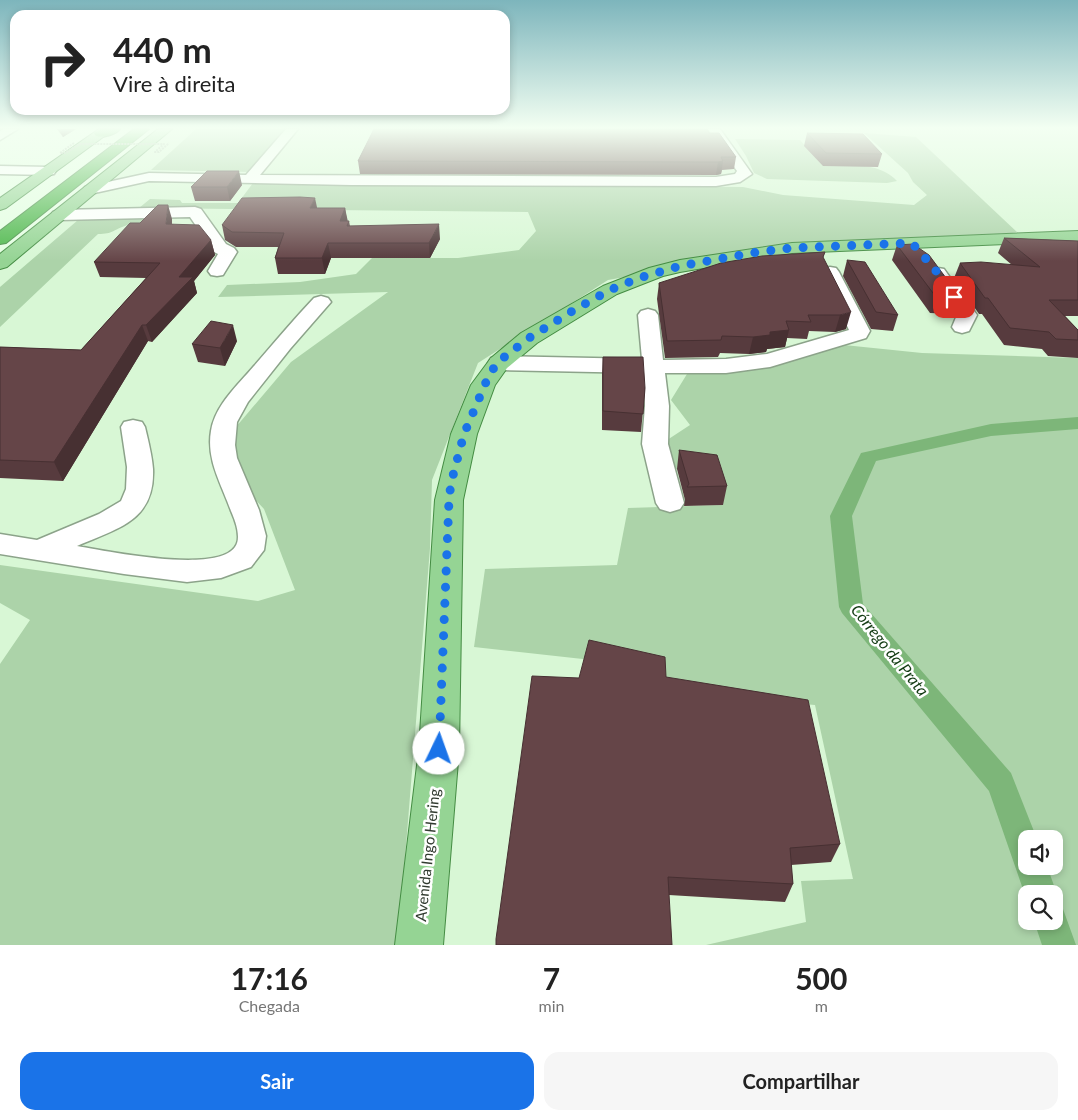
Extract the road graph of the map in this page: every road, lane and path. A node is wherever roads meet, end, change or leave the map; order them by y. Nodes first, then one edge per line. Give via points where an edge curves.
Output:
1 (34, 173) edge
2 (65, 173) edge
3 (84, 173) edge
4 (114, 173) edge
5 (254, 173) edge
6 (745, 173) edge
7 (44, 174) junction
8 (250, 179) junction
9 (0, 189) edge
10 (90, 190) junction
11 (0, 205) edge
12 (59, 215) junction
13 (0, 222) edge
14 (1078, 236) edge
15 (0, 239) edge
16 (912, 243) junction
17 (0, 263) edge
18 (216, 271) dead end
19 (830, 272) edge
20 (321, 302) dead end
21 (648, 316) dead end
22 (962, 327) dead end
23 (498, 362) junction
24 (652, 367) junction
25 (132, 427) dead end
26 (670, 503) dead end
27 (0, 544) edge
28 (40, 550) junction
29 (419, 945) edge

1 - 7 street
2 - 13 highway
3 - 15 highway
4 - 10 main road
5 - 8 street
6 - 8 street via 742,178 728,180 679,181
7 - 9 street
7 - 11 main road
8 - 10 street via 144,178
10 - 12 main road
12 - 17 main road
12 - 18 street via 195,212 220,248 228,252
14 - 16 main road, Avenida Ingo Hering
16 - 22 street via 967,315
16 - 23 main road, Avenida Ingo Hering via 772,250 656,272 610,290 574,310
19 - 24 street via 860,331 856,336 750,364
20 - 28 street via 284,341 241,395 226,420 222,441 227,465 252,536 250,549 244,558 213,570 176,571
21 - 24 street
23 - 24 street
23 - 29 main road, Avenida Ingo Hering via 483,385 464,434 450,492 439,749
24 - 26 street via 657,406 655,444
25 - 28 street via 140,467 139,489 132,506 109,521
27 - 28 street

